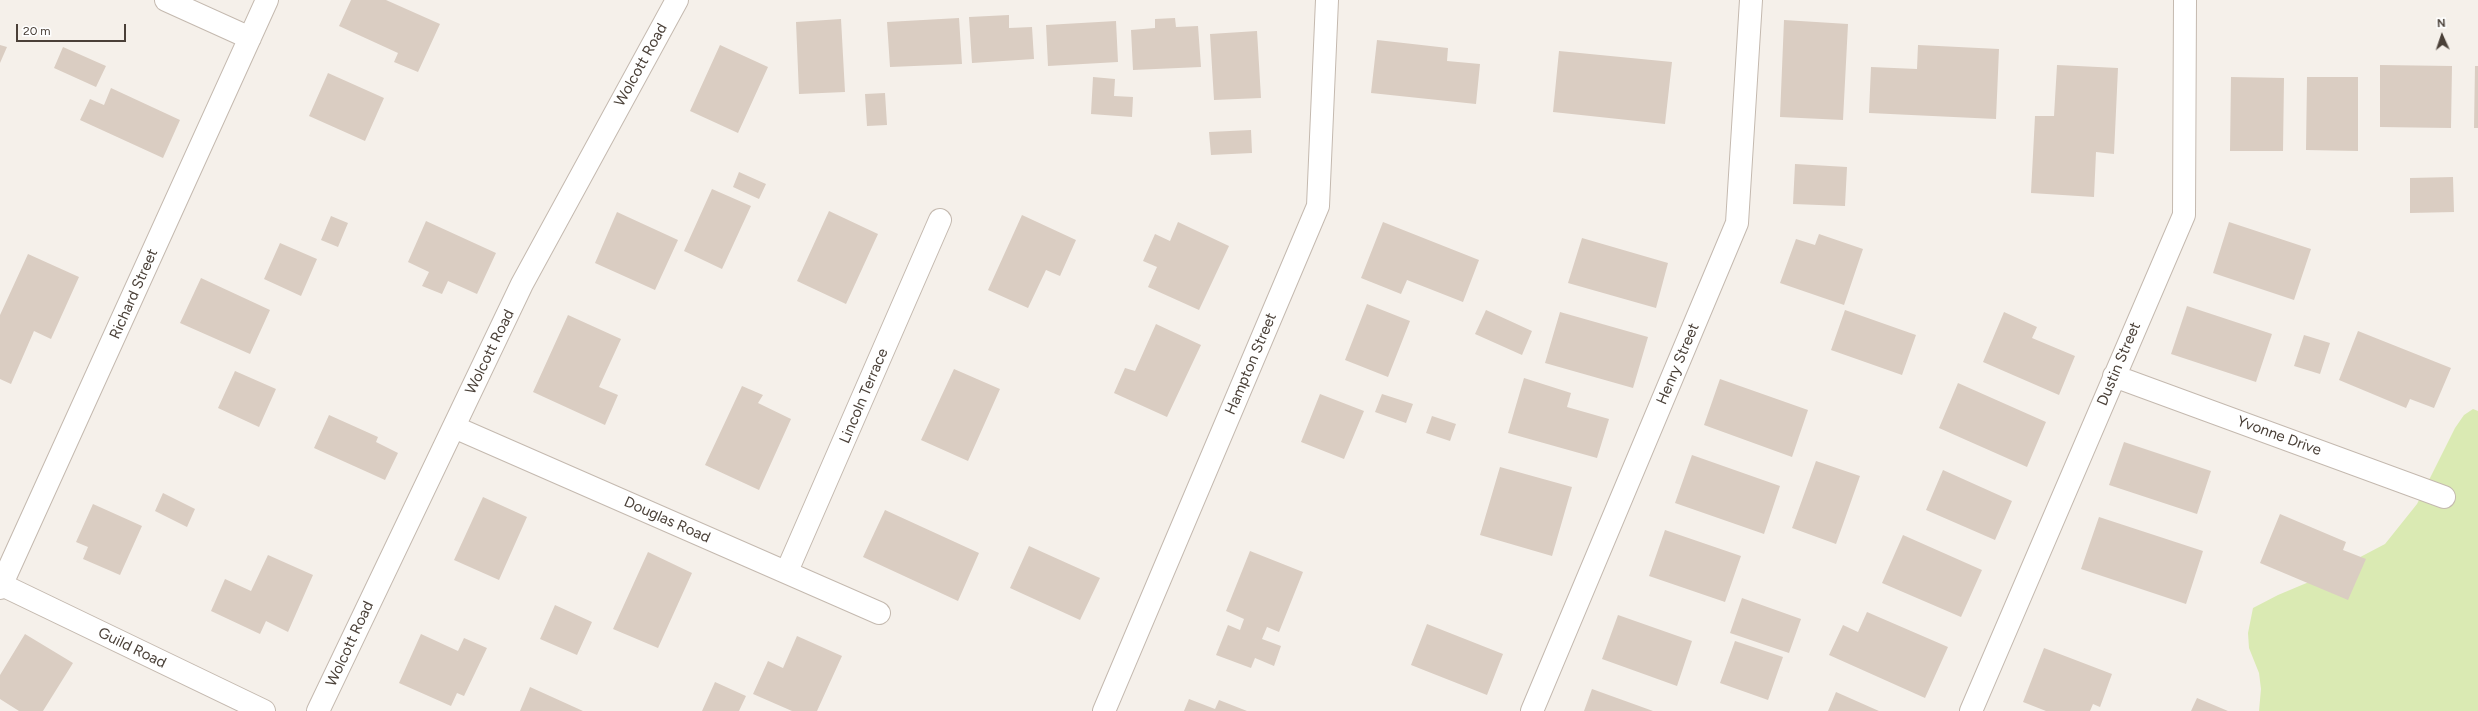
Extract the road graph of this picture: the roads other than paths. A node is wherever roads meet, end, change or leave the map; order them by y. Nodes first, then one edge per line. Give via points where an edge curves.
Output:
1 (166, 0) edge
2 (267, 0) edge
3 (677, 0) edge
4 (1327, 0) edge
5 (1751, 0) edge
6 (2185, 0) edge
7 (250, 38) junction
8 (940, 220) dead end
9 (2114, 376) junction
10 (454, 427) junction
11 (2444, 497) dead end
12 (787, 571) junction
13 (0, 586) edge
14 (880, 613) dead end
15 (264, 711) edge
16 (318, 711) edge
17 (1104, 711) edge
18 (1532, 711) edge
19 (1971, 711) edge

1 - 7 street
2 - 7 street, Richard Street
3 - 10 street, Wolcott Road via 522,284
4 - 17 street, Hampton Street via 1318,206
5 - 18 street, Henry Street via 1738,223
6 - 9 street, Dustin Street via 2184,215
7 - 13 street, Richard Street
8 - 12 street, Lincoln Terrace
9 - 11 street, Yvonne Drive
9 - 19 street, Dustin Street
10 - 12 street, Douglas Road
10 - 16 street, Wolcott Road
12 - 14 street, Douglas Road
13 - 15 street, Guild Road

